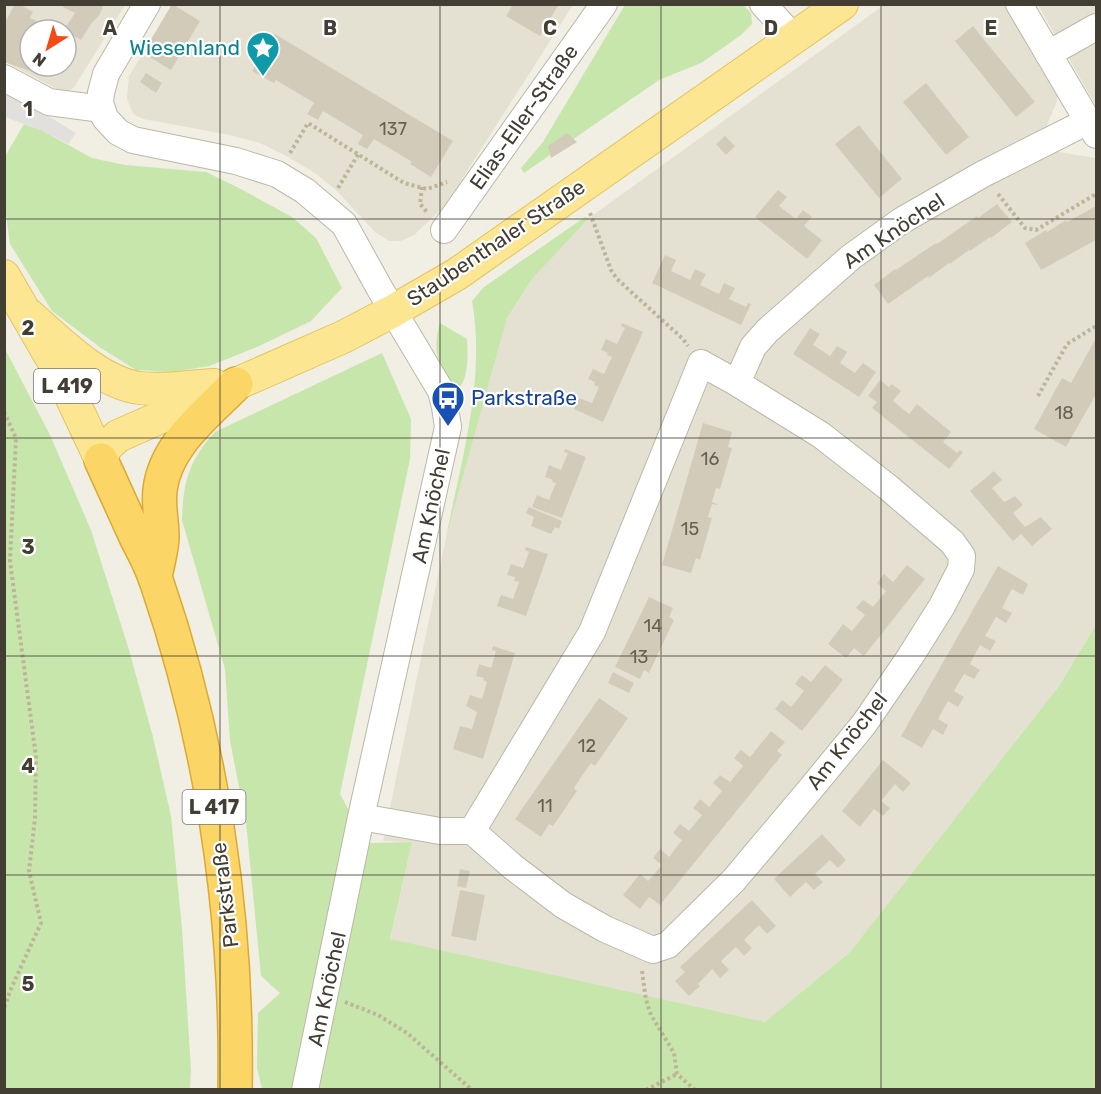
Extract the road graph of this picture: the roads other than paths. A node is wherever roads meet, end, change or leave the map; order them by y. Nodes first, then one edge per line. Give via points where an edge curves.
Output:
1 (147, 4) edge
2 (604, 4) edge
3 (764, 4) edge
4 (842, 4) edge
5 (1019, 4) edge
6 (1096, 27) edge
7 (794, 38) junction
8 (1048, 54) junction
9 (4, 78) edge
10 (102, 109) junction
11 (1092, 128) edge
12 (444, 230) dead end
13 (4, 276) edge
14 (393, 311) junction
15 (28, 314) junction
16 (737, 383) junction
17 (236, 384) junction
18 (101, 460) junction
19 (155, 578) junction
20 (361, 817) junction
21 (472, 831) junction
22 (235, 1089) edge
23 (305, 1089) edge

1 - 10 street via 106,74
2 - 12 street, Elias-Eller-Straße
3 - 7 street
4 - 7 main road, Staubenthaler Straße
5 - 8 street
6 - 8 street
7 - 14 main road, Staubenthaler Straße via 457,274
8 - 11 street
9 - 10 street via 49,102
10 - 14 street, Am Knöchel via 110,125 134,140 236,161 277,174 305,191 344,224
11 - 16 street, Am Knöchel via 983,174 901,221 851,257 753,347
13 - 15 main road, Parkstraße / L 419
14 - 17 main road, Staubenthaler Straße
14 - 20 street, Am Knöchel via 441,391 448,428
15 - 17 main road via 89,365 130,386
15 - 18 main road, Parkstraße / L 419
16 - 21 street, Am Knöchel via 701,363 592,632
16 - 21 street, Am Knöchel via 821,435 952,542 962,556 961,569 942,606 849,741 734,880 668,945 653,950 605,929 564,905
17 - 18 main road, Staubenthaler Straße via 118,436 106,447
17 - 19 highway via 187,434 170,456 162,475 162,536
18 - 19 highway, Parkstraße / L 417
19 - 22 highway, Parkstraße / L 417 via 191,701 215,816 231,939
20 - 21 street via 440,831
20 - 23 street, Am Knöchel

